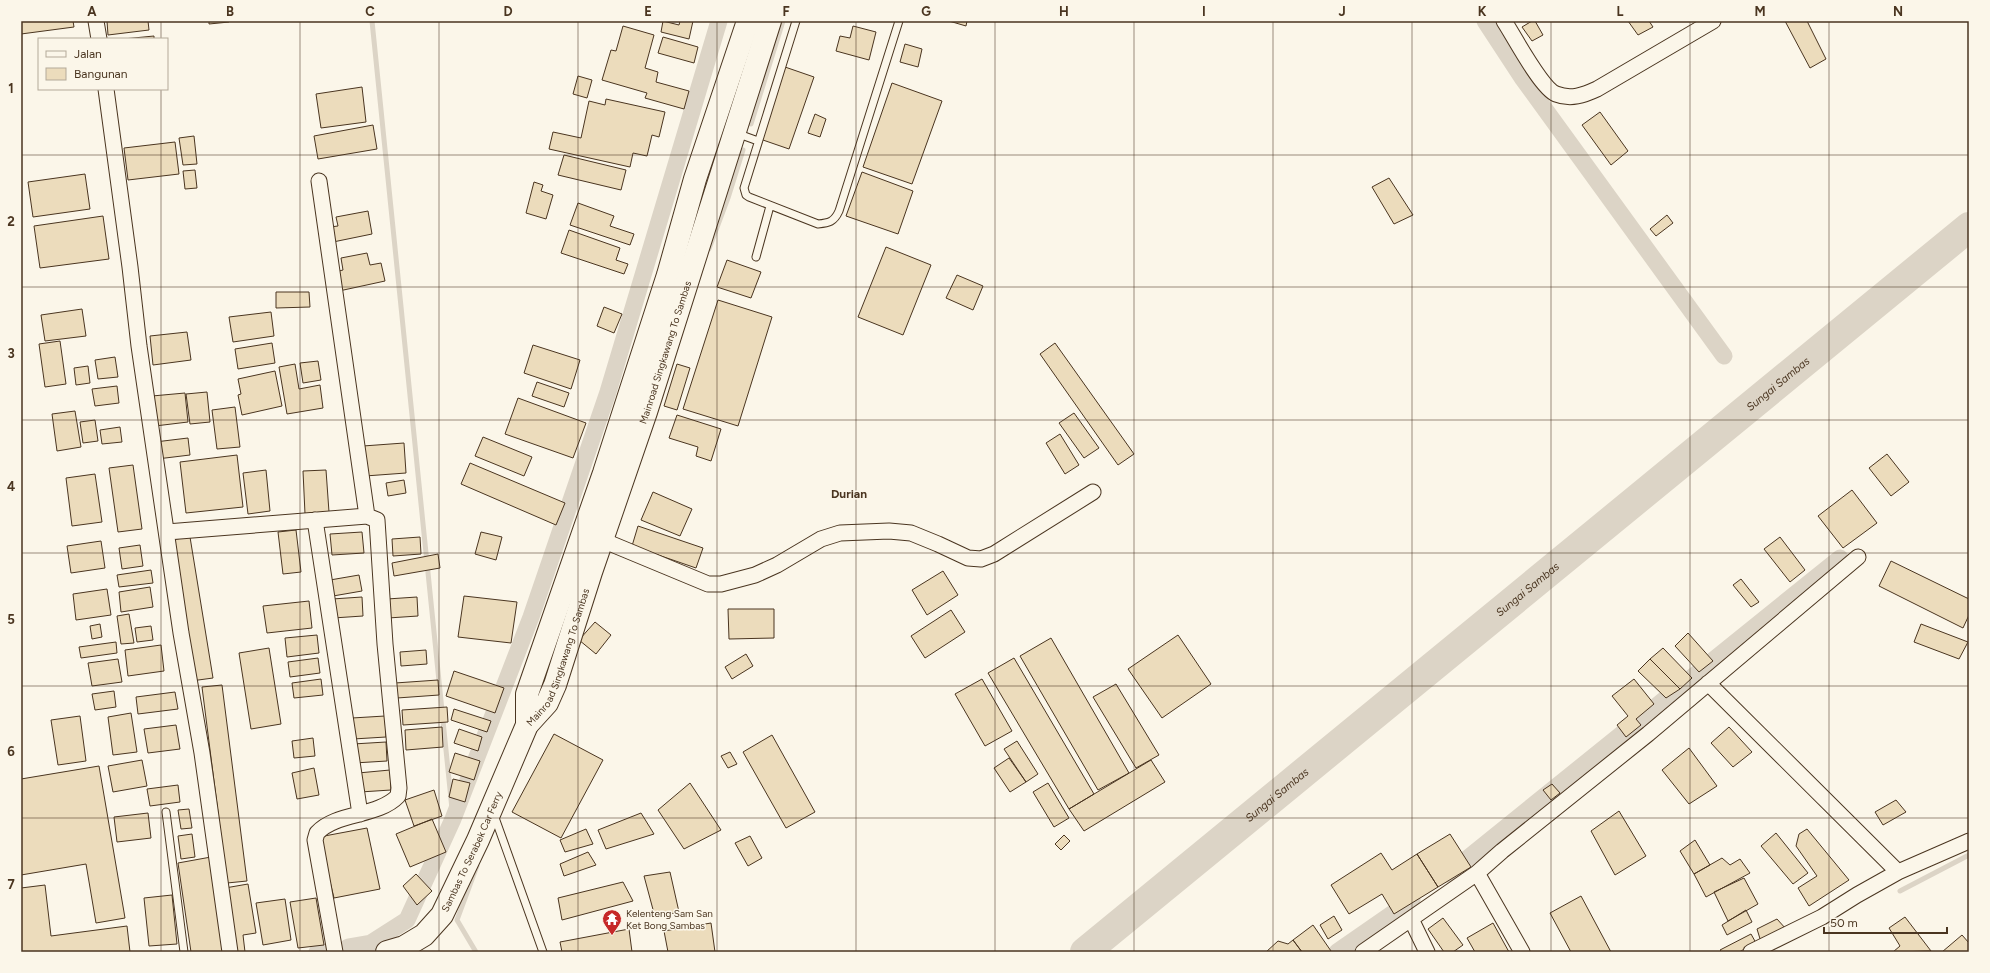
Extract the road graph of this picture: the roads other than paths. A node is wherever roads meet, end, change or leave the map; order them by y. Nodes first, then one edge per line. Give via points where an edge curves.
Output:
1 (96, 21) edge
2 (748, 21) edge
3 (770, 21) edge
4 (796, 21) edge
5 (899, 21) edge
6 (1504, 21) edge
7 (1713, 21) edge
8 (99, 38) edge
9 (106, 90) edge
10 (735, 133) junction
11 (758, 141) junction
12 (695, 179) junction
13 (319, 181) dead end
14 (717, 188) junction
15 (770, 206) junction
16 (756, 257) dead end
17 (1093, 492) dead end
18 (367, 516) junction
19 (315, 520) junction
20 (167, 532) junction
21 (602, 540) junction
22 (1858, 557) dead end
23 (1708, 683) junction
24 (526, 725) junction
25 (492, 808) junction
26 (166, 812) dead end
27 (360, 814) junction
28 (1969, 841) edge
29 (1898, 872) junction
30 (1477, 873) junction
31 (1411, 919) junction
32 (184, 952) edge
33 (230, 952) edge
34 (335, 952) edge
35 (387, 952) edge
36 (543, 952) edge
37 (1363, 952) edge
38 (1427, 952) edge
39 (1522, 952) edge
40 (1751, 952) edge

1 - 8 street
2 - 12 highway, Mainroad Singkawang To Sambas
3 - 10 highway, Mainroad Singkawang To Sambas
4 - 11 lane
5 - 15 lane via 836,218 829,223 818,224
6 - 7 street via 1543,82 1555,94 1570,97 1583,96 1597,89
9 - 20 street via 139,346
10 - 11 lane
10 - 14 highway, Mainroad Singkawang To Sambas
11 - 15 lane via 744,193 749,198
12 - 14 highway
12 - 24 highway, Mainroad Singkawang To Sambas via 663,290 604,473 527,694
13 - 18 street
14 - 21 highway, Mainroad Singkawang To Sambas via 642,426
15 - 16 lane
17 - 21 street via 994,554 981,559 968,558 911,533 840,533 821,539 755,575 733,582 708,584
18 - 19 street
18 - 27 street via 377,520 379,527 385,644 400,788 398,796 389,804
19 - 20 street
19 - 27 street
20 - 33 street
21 - 24 highway, Mainroad Singkawang To Sambas via 555,685 547,703
22 - 23 street
23 - 29 street
23 - 30 street
24 - 25 highway, Sambas To Serabek Car Ferry
25 - 35 highway, Sambas To Serabek Car Ferry via 442,915 424,935 404,947
25 - 36 lane
26 - 32 lane
27 - 34 street via 329,825 321,829 316,836
28 - 29 street
29 - 40 street via 1822,917
30 - 31 street
30 - 39 street
31 - 37 street
31 - 38 street

